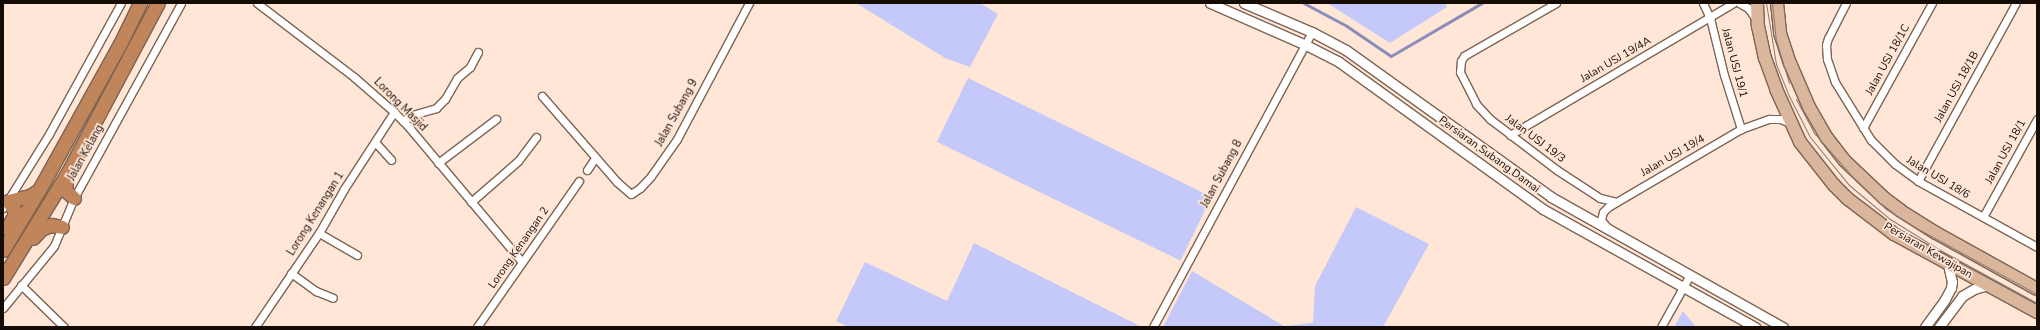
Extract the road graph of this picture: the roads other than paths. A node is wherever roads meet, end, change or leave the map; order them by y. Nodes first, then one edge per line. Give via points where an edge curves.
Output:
1 (121, 3) edge
2 (140, 3) edge
3 (158, 3) edge
4 (181, 3) edge
5 (257, 3) edge
6 (749, 3) edge
7 (1210, 3) edge
8 (1244, 3) edge
9 (1556, 3) edge
10 (1703, 3) edge
11 (1733, 3) edge
12 (1739, 3) edge
13 (1756, 3) edge
14 (1777, 3) edge
15 (1846, 3) edge
16 (1932, 3) edge
17 (2016, 3) edge
18 (1710, 18) junction
19 (1758, 26) junction
20 (1312, 32) junction
21 (1306, 44) junction
22 (478, 52) dead end
23 (542, 96) dead end
24 (394, 112) junction
25 (496, 119) dead end
26 (2037, 119) edge
27 (403, 121) junction
28 (1791, 123) junction
29 (1863, 128) junction
30 (1741, 129) junction
31 (1510, 135) junction
32 (536, 137) dead end
33 (375, 142) junction
34 (595, 158) junction
35 (392, 160) dead end
36 (438, 163) junction
37 (586, 170) dead end
38 (68, 172) junction
39 (579, 181) dead end
40 (1918, 181) junction
41 (39, 190) junction
42 (74, 198) junction
43 (471, 202) junction
44 (1617, 202) junction
45 (5, 204) edge
46 (1983, 217) junction
47 (62, 227) junction
48 (1611, 231) junction
49 (319, 233) junction
50 (3, 235) edge
51 (2037, 247) edge
52 (3, 250) edge
53 (20, 253) junction
54 (357, 255) dead end
55 (522, 262) junction
56 (1948, 264) junction
57 (291, 273) junction
58 (1690, 275) junction
59 (3, 278) edge
60 (21, 285) junction
61 (1988, 285) junction
62 (1683, 288) junction
63 (2037, 289) edge
64 (333, 298) dead end
65 (3, 308) edge
66 (2037, 312) edge
67 (64, 327) edge
68 (255, 327) edge
69 (477, 327) edge
70 (1153, 327) edge
71 (1661, 327) edge
72 (1755, 327) edge
73 (1783, 327) edge
74 (1925, 327) edge
75 (1939, 327) edge

1 - 45 street via 50,134
2 - 41 highway
3 - 38 highway
4 - 42 street, Jalan Kelang
5 - 24 street, Lorong Masjid via 354,77
6 - 34 street, Jalan Subang 9 via 680,133 640,188 631,194 616,182
7 - 21 street, Persiaran Subang Damai
8 - 20 street, Persiaran Subang Damai
9 - 31 street, Jalan USJ 19/3 via 1464,56 1461,61 1460,72 1476,104 1490,120
10 - 18 street, Jalan USJ 19/1
11 - 18 street, Jalan USJ 19/4A
12 - 19 street via 1755,16
13 - 19 main road, Persiaran Kewajipan
14 - 63 main road, Persiaran Kewajipan via 1780,33 1790,63 1809,107 1836,149 1884,198 1919,223
15 - 29 street, Jalan USJ 18/6 via 1828,38 1826,52 1831,73
16 - 29 street, Jalan USJ 18/1C
17 - 40 street, Jalan USJ 18/1B
18 - 30 street, Jalan USJ 19/1
18 - 31 street, Jalan USJ 19/4A
19 - 28 main road, Persiaran Kewajipan via 1765,58
20 - 21 street, Jalan Subang 8
20 - 48 street, Persiaran Subang Damai via 1371,67 1551,197
21 - 62 street, Persiaran Subang Damai via 1362,78 1543,209
21 - 70 street, Jalan Subang 8
22 - 27 street via 470,67 457,78 436,108 412,115
23 - 34 street, Jalan Subang 9
24 - 27 street, Lorong Masjid
24 - 33 street, Lorong Kenangan 1
25 - 36 street
26 - 46 street, Jalan USJ 18/1
27 - 36 street, Lorong Masjid
28 - 30 street, Jalan USJ 19/4 via 1769,119
28 - 56 main road, Persiaran Kewajipan via 1809,156 1848,199 1894,234
29 - 40 street, Jalan USJ 18/6 via 1886,156
30 - 44 street, Jalan USJ 19/4
31 - 44 street, Jalan USJ 19/3 via 1600,198
32 - 43 street via 518,161
33 - 35 street
33 - 49 street, Lorong Kenangan 1
34 - 37 street
36 - 43 street, Lorong Masjid
38 - 42 highway via 65,190
38 - 53 highway
39 - 55 street, Lorong Kenangan 2
40 - 46 street, Jalan USJ 18/6
41 - 45 highway via 30,196
41 - 52 highway
42 - 47 street, Jalan Kelang
43 - 55 street, Lorong Masjid
44 - 48 street, Jalan USJ 19/4 via 1603,212 1602,223
45 - 50 highway via 15,211
46 - 51 street, Jalan USJ 18/6
47 - 53 highway via 41,228
47 - 60 street, Jalan Kelang via 50,251
48 - 58 street, Persiaran Subang Damai
49 - 54 street
49 - 57 street, Lorong Kenangan 1
53 - 59 highway
55 - 69 street, Lorong Kenangan 2
56 - 61 main road, Persiaran Kewajipan
56 - 74 street via 1951,288
57 - 64 street via 316,291
57 - 68 street, Lorong Kenangan 1
58 - 62 street
58 - 73 street, Persiaran Subang Damai
60 - 65 street, Jalan Kelang
60 - 67 street
61 - 66 main road, Persiaran Kewajipan
61 - 75 street via 1962,296
62 - 71 street
62 - 72 street, Persiaran Subang Damai

